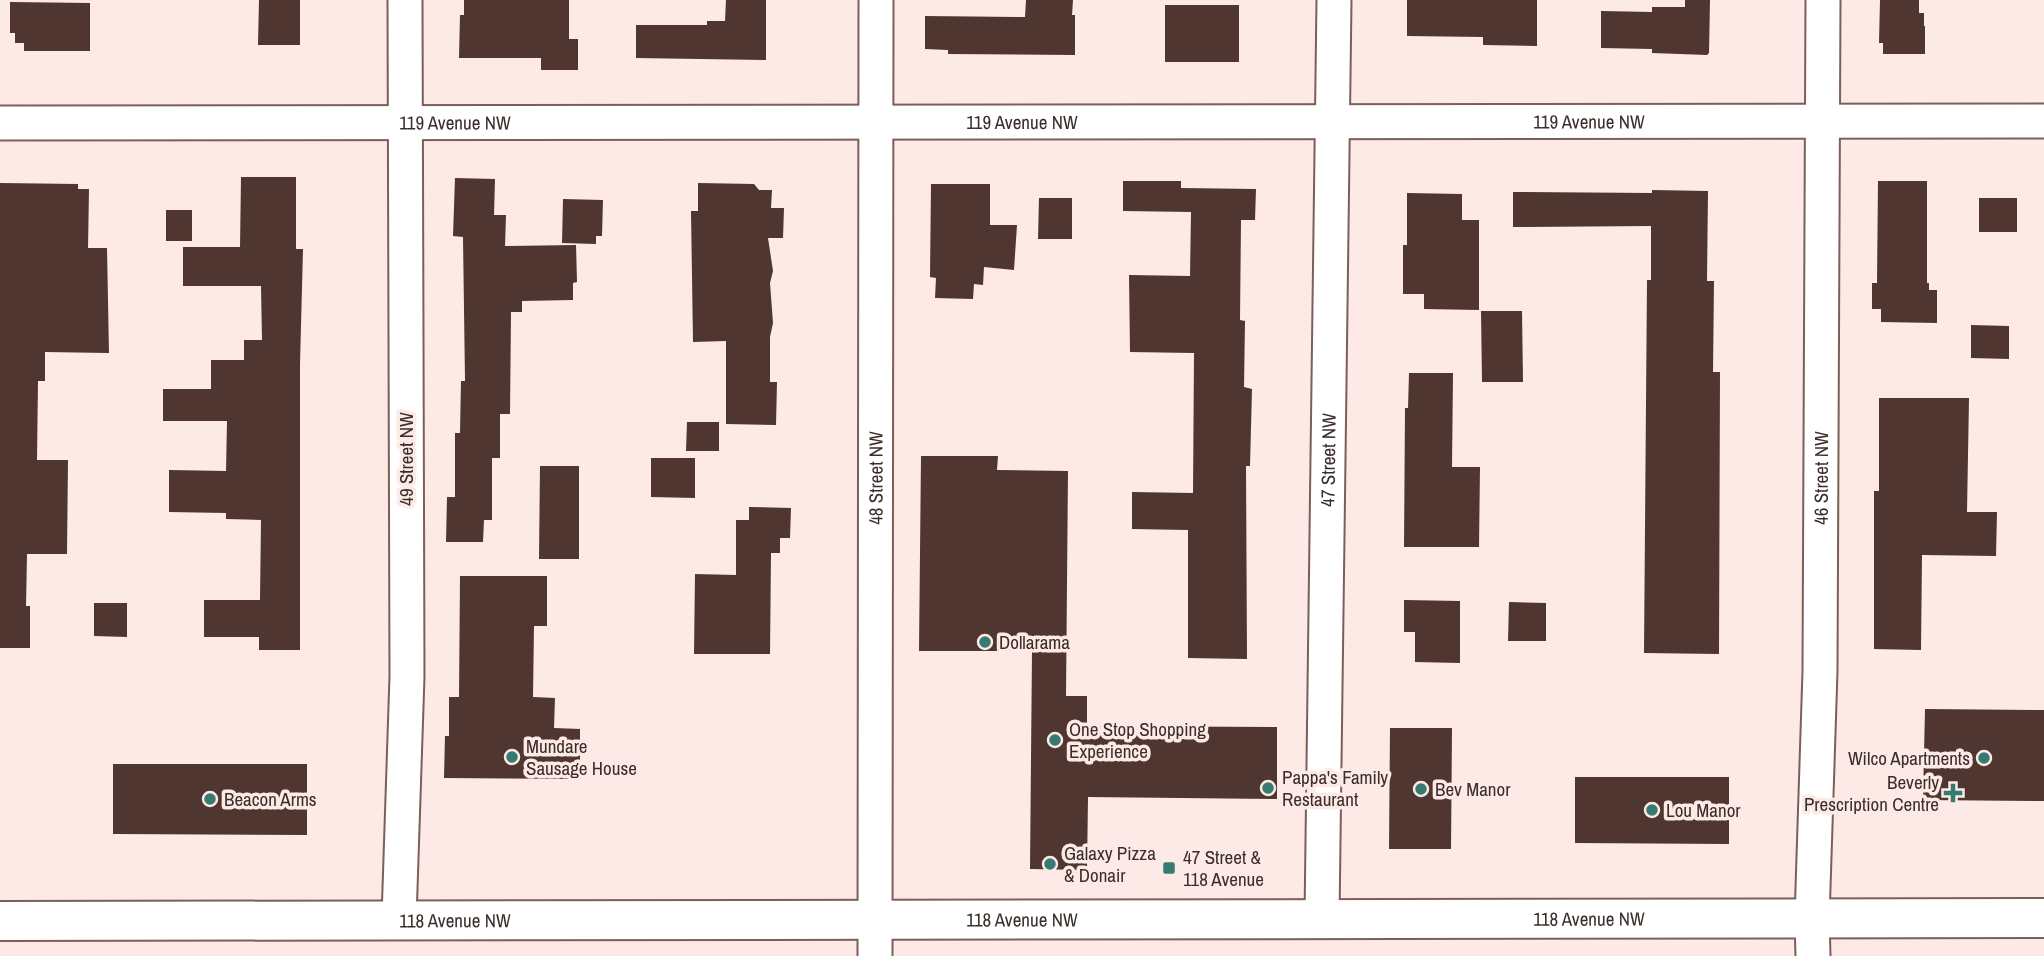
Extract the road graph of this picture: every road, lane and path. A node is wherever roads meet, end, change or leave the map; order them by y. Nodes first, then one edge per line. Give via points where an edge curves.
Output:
1 (405, 0) edge
2 (877, 0) edge
3 (1334, 0) edge
4 (1823, 0) edge
5 (1823, 121) junction
6 (2044, 121) edge
7 (876, 122) junction
8 (1331, 122) junction
9 (0, 123) edge
10 (404, 123) junction
11 (1322, 918) junction
12 (2044, 918) edge
13 (399, 919) junction
14 (1812, 919) junction
15 (0, 921) edge
16 (875, 937) edge
17 (1813, 956) edge

1 - 10 street, 49 Street NW
2 - 7 street, 48 Street NW
3 - 8 street, 47 Street NW
4 - 5 street, 46 Street NW
5 - 6 street, 119 Avenue NW
5 - 8 street, 119 Avenue NW
5 - 14 street, 46 Street NW via 1820,671
7 - 8 street, 119 Avenue NW
7 - 10 street, 119 Avenue NW
7 - 16 street, 48 Street NW
8 - 11 street, 47 Street NW
9 - 10 street, 119 Avenue NW
10 - 13 street, 49 Street NW via 407,676
11 - 14 main road, 118 Avenue NW
11 - 16 main road, 118 Avenue NW
12 - 14 main road, 118 Avenue NW
13 - 15 main road, 118 Avenue NW
13 - 16 main road, 118 Avenue NW
14 - 17 street, 46 Street NW

